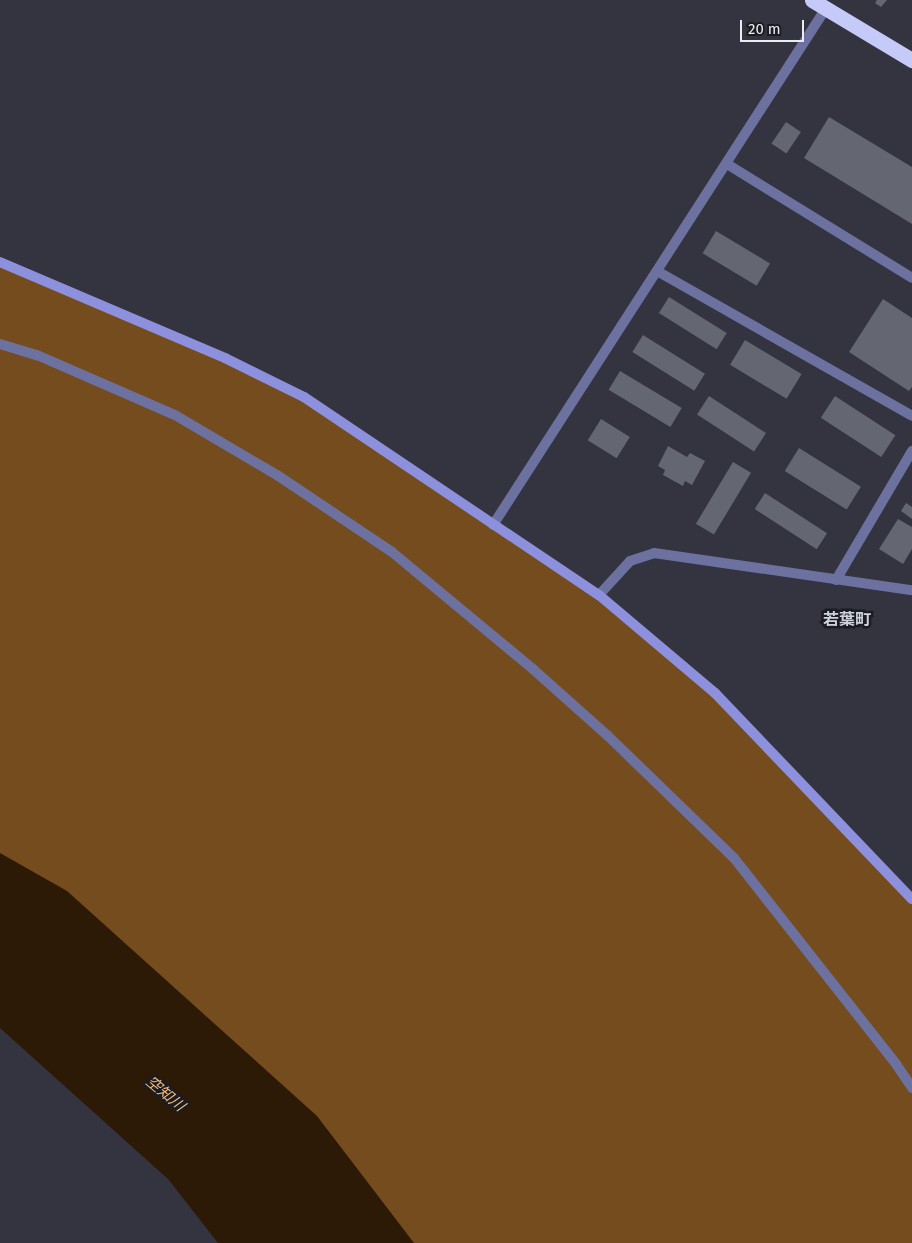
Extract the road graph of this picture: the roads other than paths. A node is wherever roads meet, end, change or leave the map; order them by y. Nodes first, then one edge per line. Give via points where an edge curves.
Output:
1 (812, 0) edge
2 (826, 8) junction
3 (912, 60) edge
4 (726, 164) junction
5 (0, 262) edge
6 (657, 271) junction
7 (912, 278) edge
8 (0, 344) edge
9 (912, 416) edge
10 (912, 451) edge
11 (493, 525) junction
12 (836, 580) junction
13 (912, 590) edge
14 (599, 595) junction
15 (912, 899) edge
16 (912, 1088) edge

1 - 2 highway
2 - 3 highway
2 - 4 street
4 - 6 street
4 - 7 street
5 - 11 street via 225,358 304,397
6 - 9 street
6 - 11 street
8 - 16 street via 37,355 175,415 277,476 392,552 607,734 734,858
10 - 12 street
11 - 14 street
12 - 13 street
12 - 14 street via 654,553 630,561
14 - 15 street via 715,693

